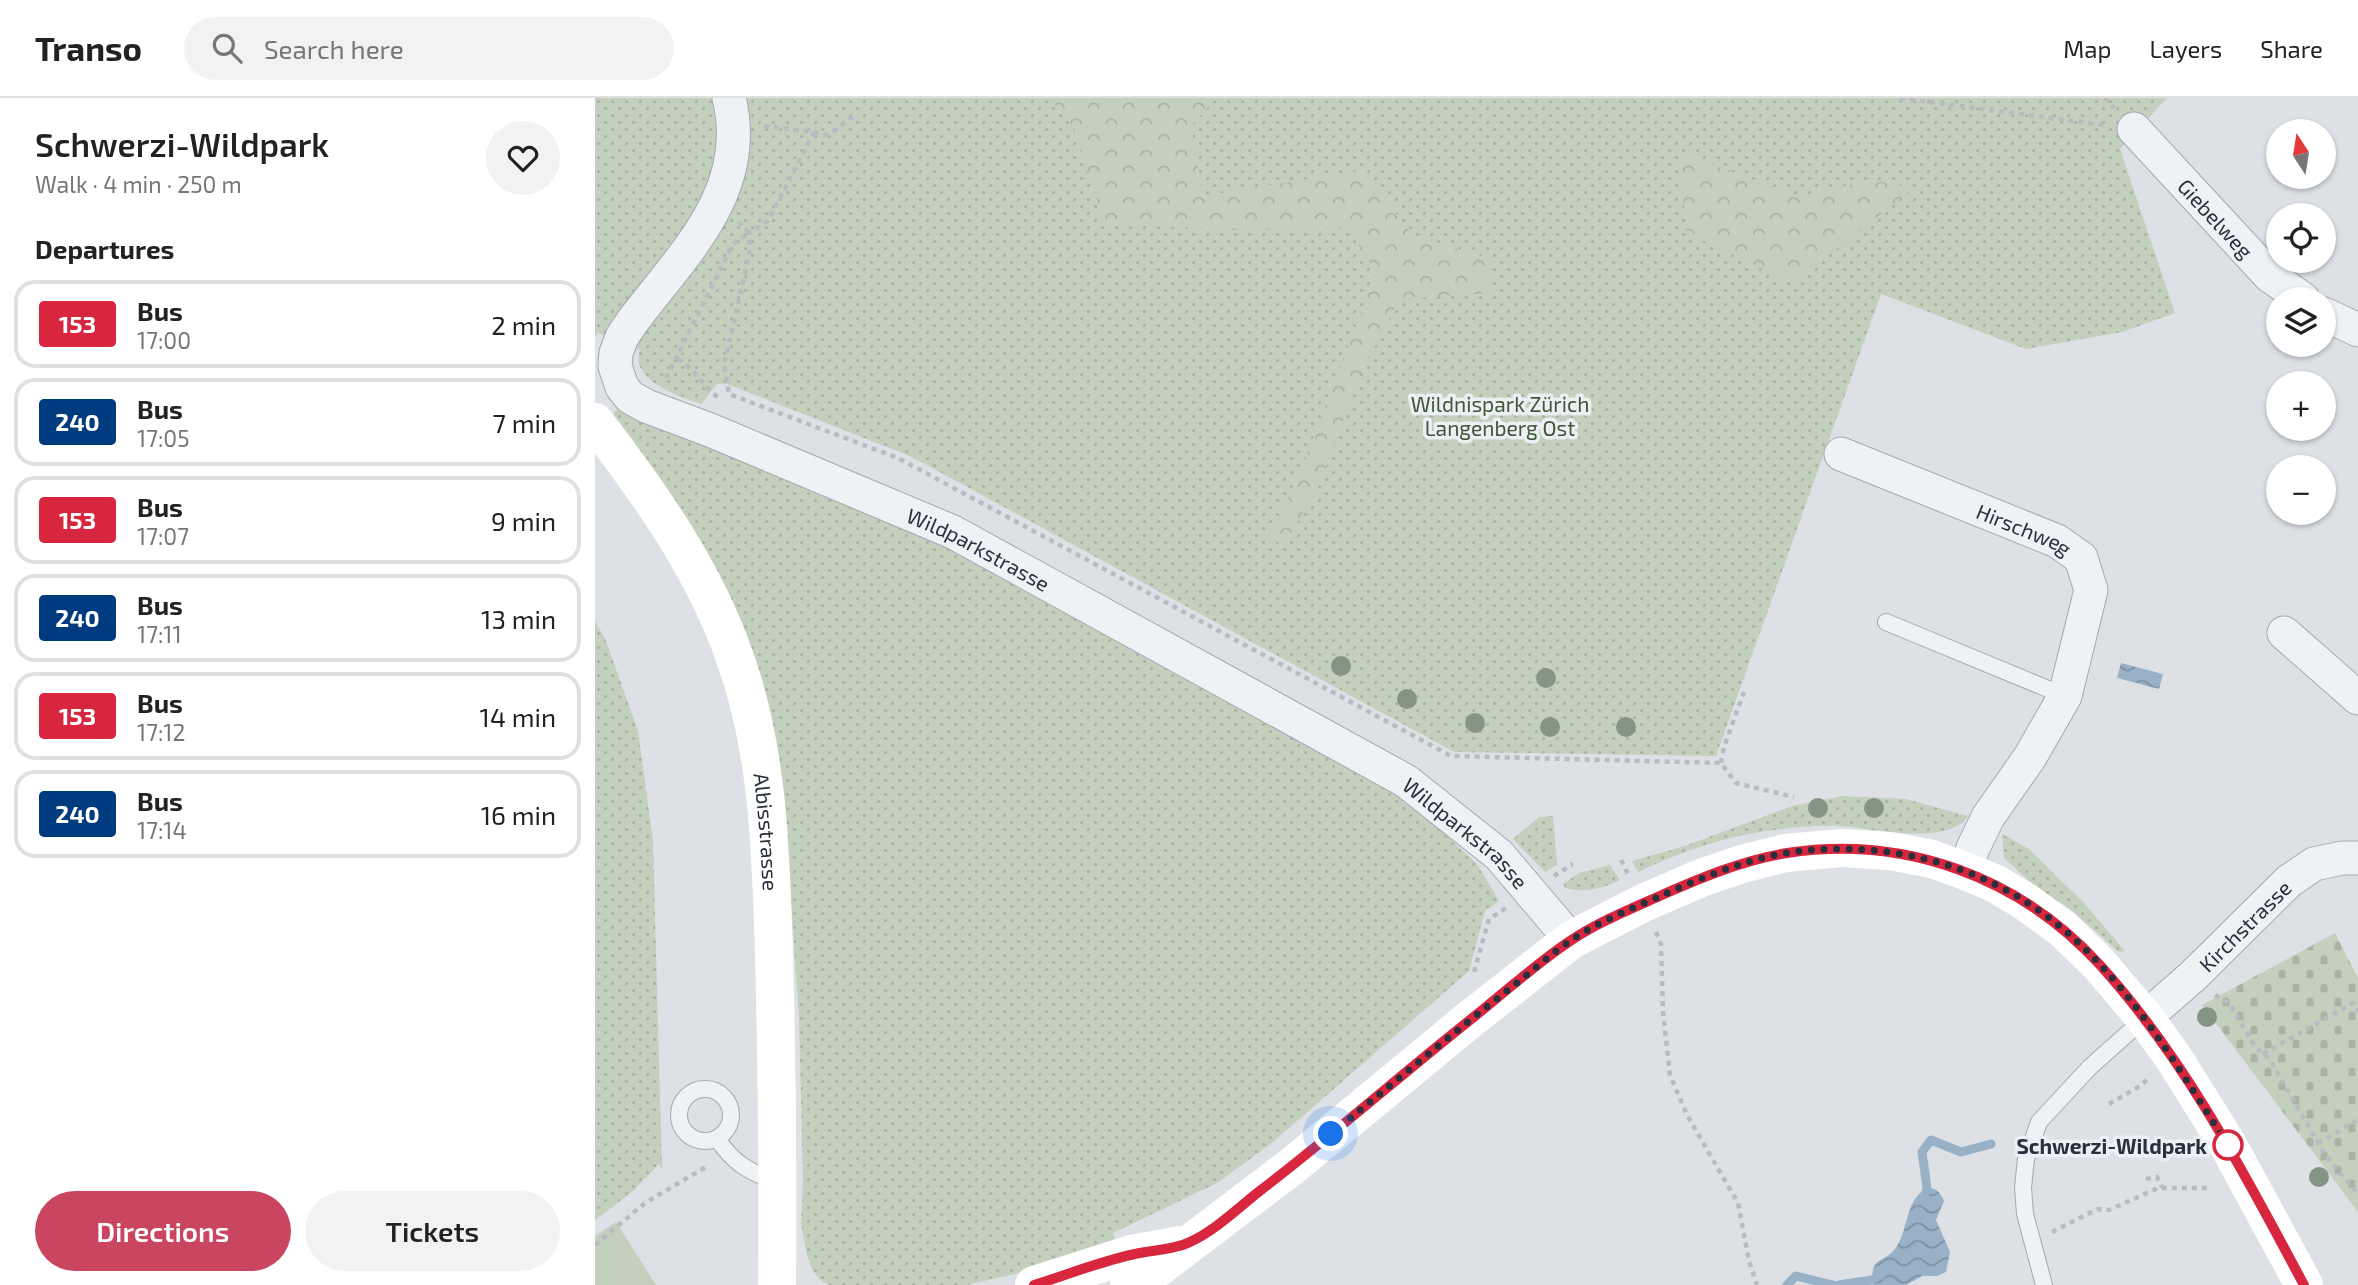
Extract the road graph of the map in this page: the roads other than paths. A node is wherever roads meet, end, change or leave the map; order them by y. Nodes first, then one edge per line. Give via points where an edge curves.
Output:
1 (731, 110) edge
2 (2134, 129) road end
3 (2286, 287) edge
4 (2336, 320) edge
5 (2358, 330) edge
6 (595, 422) edge
7 (1841, 454) dead end
8 (1886, 622) dead end
9 (2284, 633) dead end
10 (2064, 696) junction
11 (2358, 698) edge
12 (2358, 858) edge
13 (1965, 871) junction
14 (1571, 940) junction
15 (2145, 1018) junction
16 (717, 1139) dead end
17 (778, 1181) junction
18 (1187, 1244) junction
19 (1047, 1283) edge
20 (777, 1285) edge
21 (1129, 1285) edge
22 (2044, 1285) edge
23 (2304, 1285) edge

1 - 14 street, Wildparkstrasse via 732,158 719,201 709,222 622,337 616,353 622,387 631,397 953,532 1394,775 1499,855
2 - 3 street, Giebelweg via 2270,276
4 - 5 street
6 - 17 main road, Albisstrasse via 678,539 703,583 747,697 770,854
7 - 10 street, Hirschweg via 2057,541 2081,558 2091,590
8 - 10 lane
9 - 11 street
10 - 13 street, Hirschweg via 1988,817
12 - 15 street, Kirchstrasse via 2314,864 2289,881
13 - 14 main road via 1890,851 1842,848 1785,853 1701,878
13 - 15 main road via 2023,900 2063,929
14 - 18 main road via 1291,1167
15 - 22 lane via 2090,1067 2039,1122 2022,1188
15 - 23 main road via 2228,1145
16 - 17 lane via 751,1174
17 - 20 main road, Albisstrasse
18 - 19 main road via 1131,1254
18 - 21 main road

